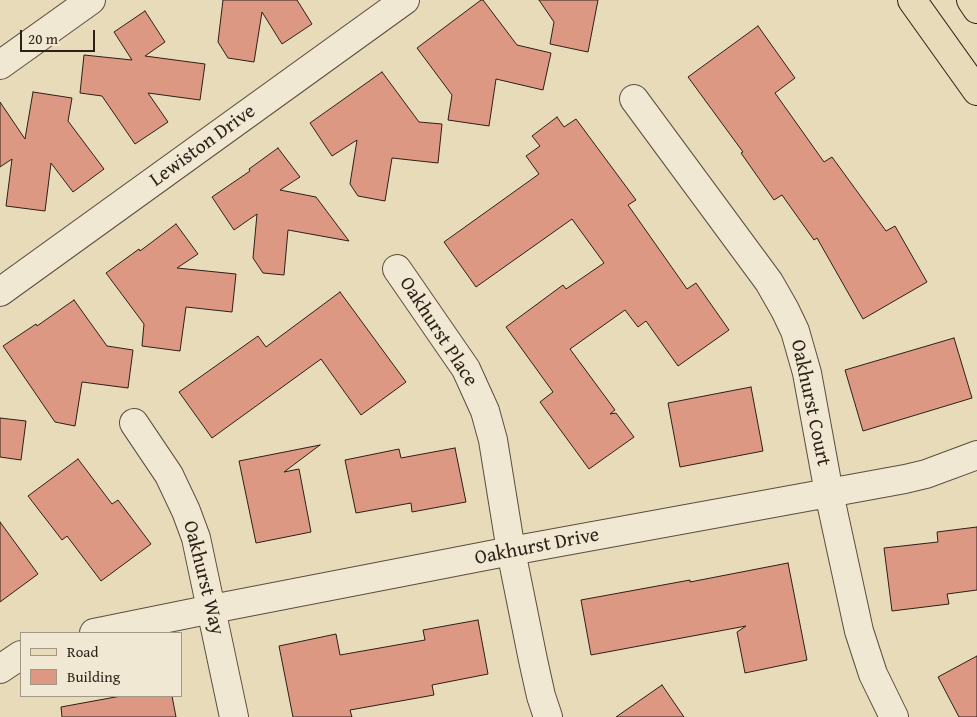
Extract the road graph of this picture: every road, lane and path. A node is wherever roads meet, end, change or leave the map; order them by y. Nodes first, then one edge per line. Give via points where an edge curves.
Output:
1 (91, 0) edge
2 (405, 0) edge
3 (912, 0) edge
4 (970, 0) edge
5 (977, 9) edge
6 (0, 65) edge
7 (977, 91) edge
8 (634, 99) dead end
9 (398, 269) dead end
10 (0, 292) edge
11 (134, 423) dead end
12 (977, 455) edge
13 (829, 493) junction
14 (511, 551) junction
15 (212, 609) junction
16 (99, 632) edge
17 (20, 656) edge
18 (0, 669) edge
19 (234, 717) edge
20 (548, 717) edge
21 (894, 717) edge

1 - 6 street
2 - 10 street, Lewiston Drive
3 - 7 main road
4 - 5 main road
8 - 13 street, Oakhurst Court via 762,273 785,310 795,331 807,373
9 - 14 street, Oakhurst Place via 466,369 485,411 494,445
11 - 15 street, Oakhurst Way via 169,475 186,511 196,538
12 - 13 street, Oakhurst Drive via 926,474
13 - 14 street, Oakhurst Drive
13 - 21 street, Oakhurst Court via 862,638 873,674
14 - 15 street, Oakhurst Drive
14 - 20 street, Oakhurst Place
15 - 16 street, Oakhurst Drive
15 - 19 street, Oakhurst Way
17 - 18 street

